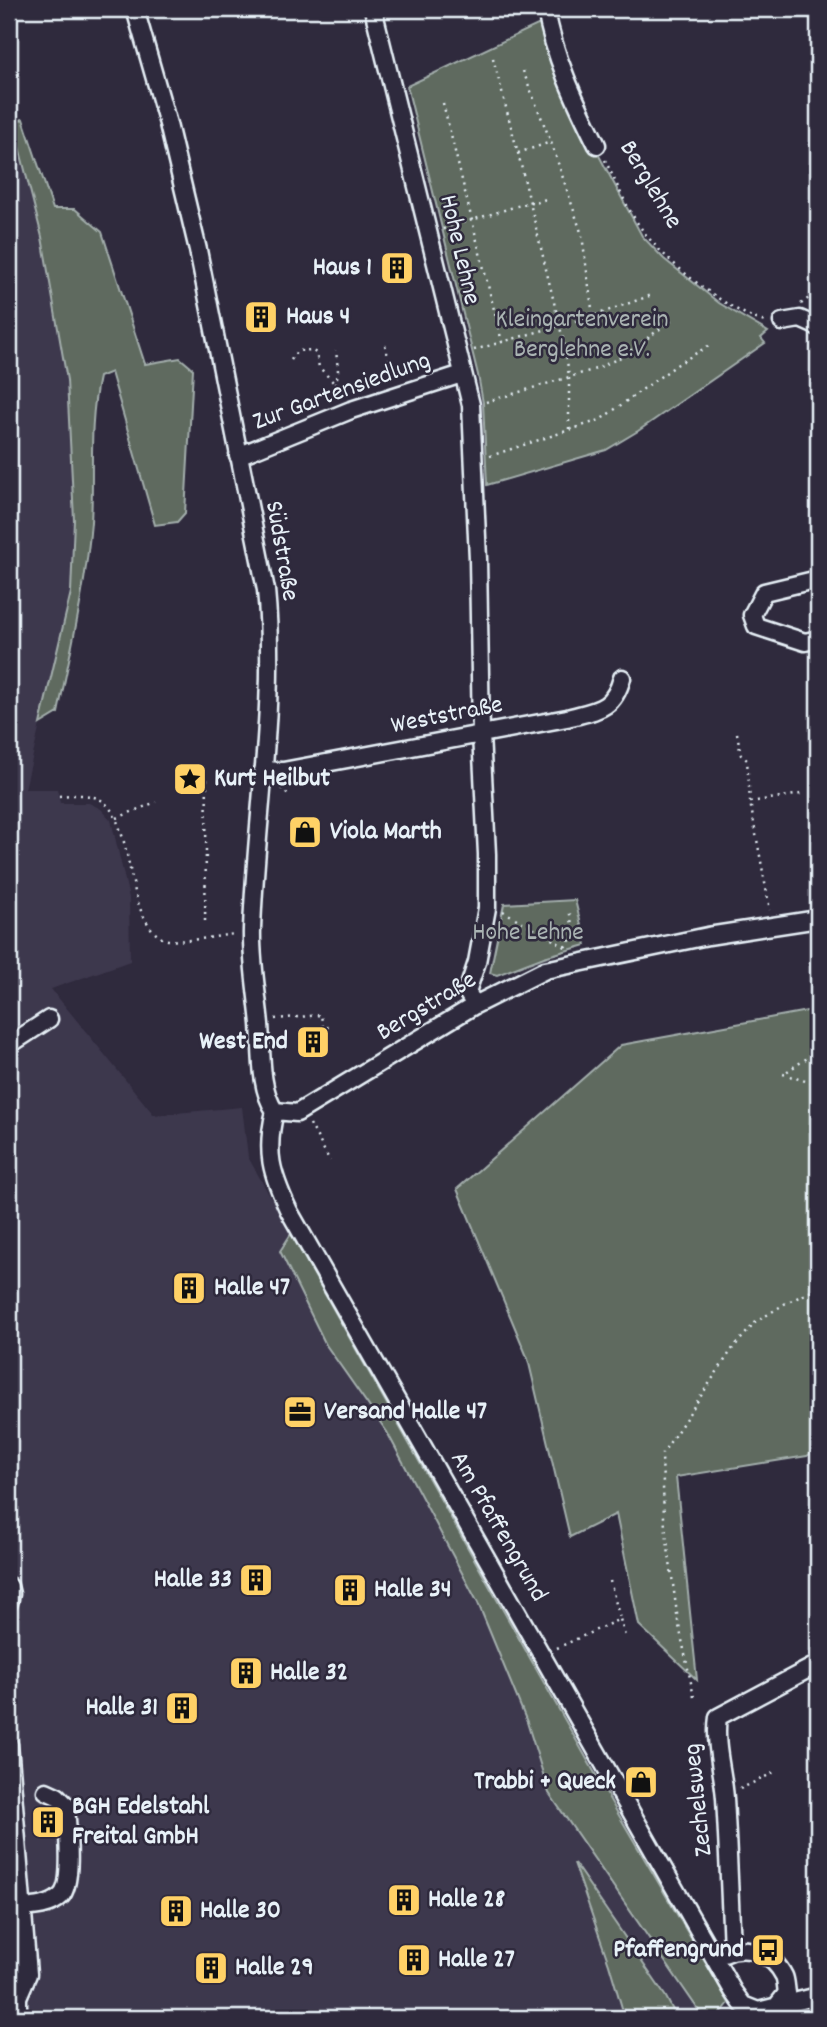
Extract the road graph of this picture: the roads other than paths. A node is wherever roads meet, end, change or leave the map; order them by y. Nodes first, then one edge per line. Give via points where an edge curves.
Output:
1 (135, 9) edge
2 (373, 9) edge
3 (547, 14) edge
4 (597, 145) road end
5 (782, 322) road end
6 (818, 327) edge
7 (462, 374) junction
8 (238, 456) junction
9 (818, 579) edge
10 (818, 639) edge
11 (622, 678) dead end
12 (481, 734) junction
13 (263, 770) junction
14 (818, 919) edge
15 (475, 1005) junction
16 (50, 1019) dead end
17 (9, 1045) edge
18 (275, 1111) junction
19 (9, 1586) edge
20 (9, 1603) edge
21 (818, 1664) edge
22 (9, 1744) edge
23 (46, 1791) dead end
24 (16, 1908) edge
25 (9, 1926) edge
26 (732, 1950) junction
27 (716, 1958) junction
28 (818, 1996) edge
29 (18, 1997) junction
30 (743, 2005) junction
31 (776, 2007) junction
32 (18, 2018) edge
33 (732, 2018) edge

1 - 8 street, Südstraße via 198,250
2 - 7 street, Hohe Lehne
3 - 4 street, Berglehne
5 - 6 street via 800,319
7 - 8 street, Zur Gartensiedlung via 351,410
7 - 12 street, Hohe Lehne via 471,405
8 - 13 street, Südstraße via 270,630
9 - 10 street via 764,592 752,615 756,626 806,642
11 - 12 street, Weststraße via 618,694 603,708
12 - 13 street, Weststraße via 283,771
12 - 15 street, Hohe Lehne via 487,908 467,992
13 - 18 street, Südstraße via 252,933 264,1075 268,1101
14 - 15 street, Bergstraße via 545,970
15 - 18 street, Bergstraße via 297,1112
16 - 17 street
18 - 27 street, Am Pfaffengrund via 269,1138 271,1164 289,1211
19 - 20 street
21 - 26 street, Zechelsweg via 718,1717 730,1857
22 - 24 street
23 - 24 street via 66,1805 66,1889 49,1903
24 - 29 street via 28,1974
25 - 29 street
26 - 27 street
26 - 31 street via 767,1955 785,1977 787,1993
27 - 30 street, Am Pfaffengrund
28 - 31 street
29 - 32 street
30 - 31 street via 758,2011
30 - 33 street

